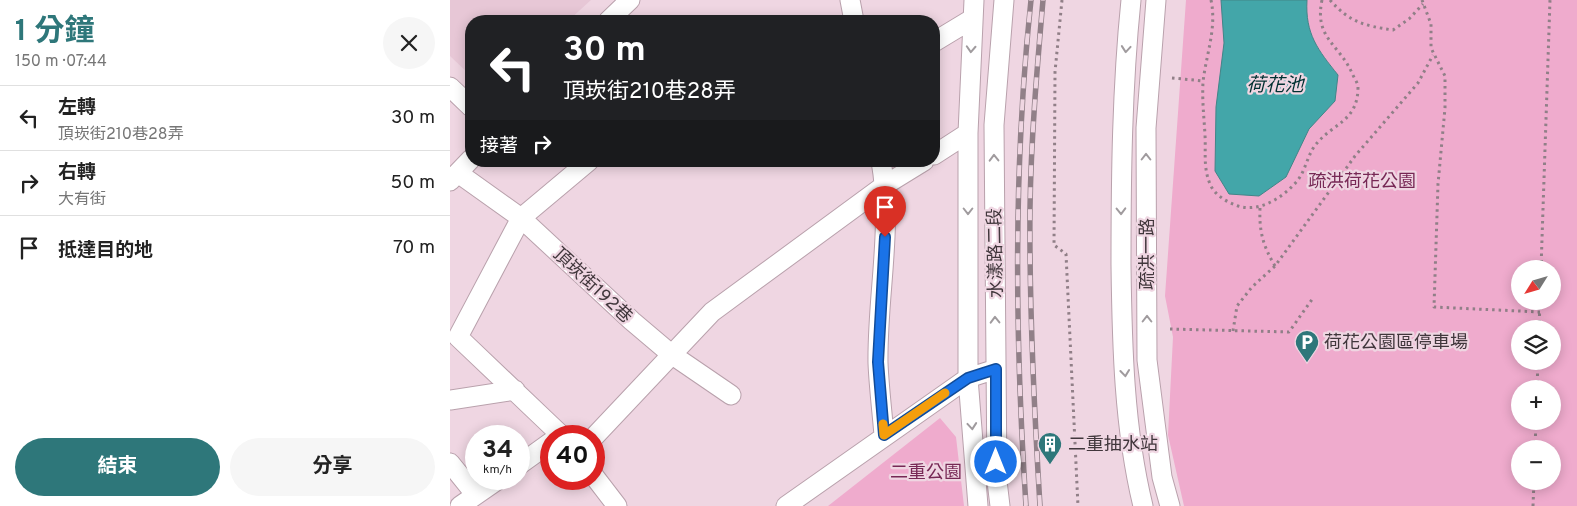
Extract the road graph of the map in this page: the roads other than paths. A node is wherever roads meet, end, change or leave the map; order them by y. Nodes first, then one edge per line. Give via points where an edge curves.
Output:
1 (630, 0) edge
2 (850, 0) edge
3 (974, 0) edge
4 (1004, 0) edge
5 (1131, 0) edge
6 (1156, 0) edge
7 (614, 15) edge
8 (853, 15) edge
9 (972, 19) junction
10 (940, 38) edge
11 (450, 87) edge
12 (465, 101) edge
13 (968, 133) junction
14 (940, 151) edge
15 (465, 165) edge
16 (582, 167) edge
17 (882, 167) edge
18 (915, 167) edge
19 (454, 177) edge
20 (885, 186) junction
21 (521, 218) junction
22 (454, 334) edge
23 (671, 354) junction
24 (996, 369) junction
25 (968, 378) junction
26 (515, 390) junction
27 (731, 395) dead end
28 (450, 400) edge
29 (548, 425) edge
30 (605, 425) edge
31 (884, 435) junction
32 (450, 464) edge
33 (1135, 474) junction
34 (996, 481) junction
35 (465, 482) edge
36 (483, 490) edge
37 (605, 490) edge
38 (460, 506) edge
39 (618, 506) edge
40 (786, 506) edge
41 (978, 506) edge
42 (1000, 506) edge
43 (1005, 506) edge
44 (1136, 506) edge
45 (1144, 506) edge
46 (1170, 506) edge

1 - 7 street
2 - 8 street
3 - 9 street, 水漾路二段
24 -> 4 street, 水漾路二段 via 994,124
5 -> 33 street, 疏洪一路 via 1125,63 1121,181 1122,328
46 -> 6 street, 疏洪一路 via 1162,477 1147,360 1146,128
9 - 10 street
9 -> 13 street, 水漾路二段
11 - 12 street
13 - 14 street
13 -> 25 street, 水漾路二段
15 - 19 street
16 - 21 street
17 - 20 street
18 - 20 street
19 - 21 street, 頂崁街192巷
20 - 23 street via 712,312
20 - 31 street via 878,362
21 - 22 street
21 - 23 street, 頂崁街192巷
22 - 26 street
23 - 27 street, 頂崁街192巷
23 - 30 street
24 - 25 street
24 - 34 street, 水漾路二段
25 - 31 street
25 -> 41 street, 水漾路二段
26 - 28 street
26 - 29 street
31 - 40 street
32 - 35 street
33 - 44 street
33 - 45 street, 疏洪一路
34 - 42 street, 水漾路二段
34 - 43 street
36 - 38 street
37 - 39 street

